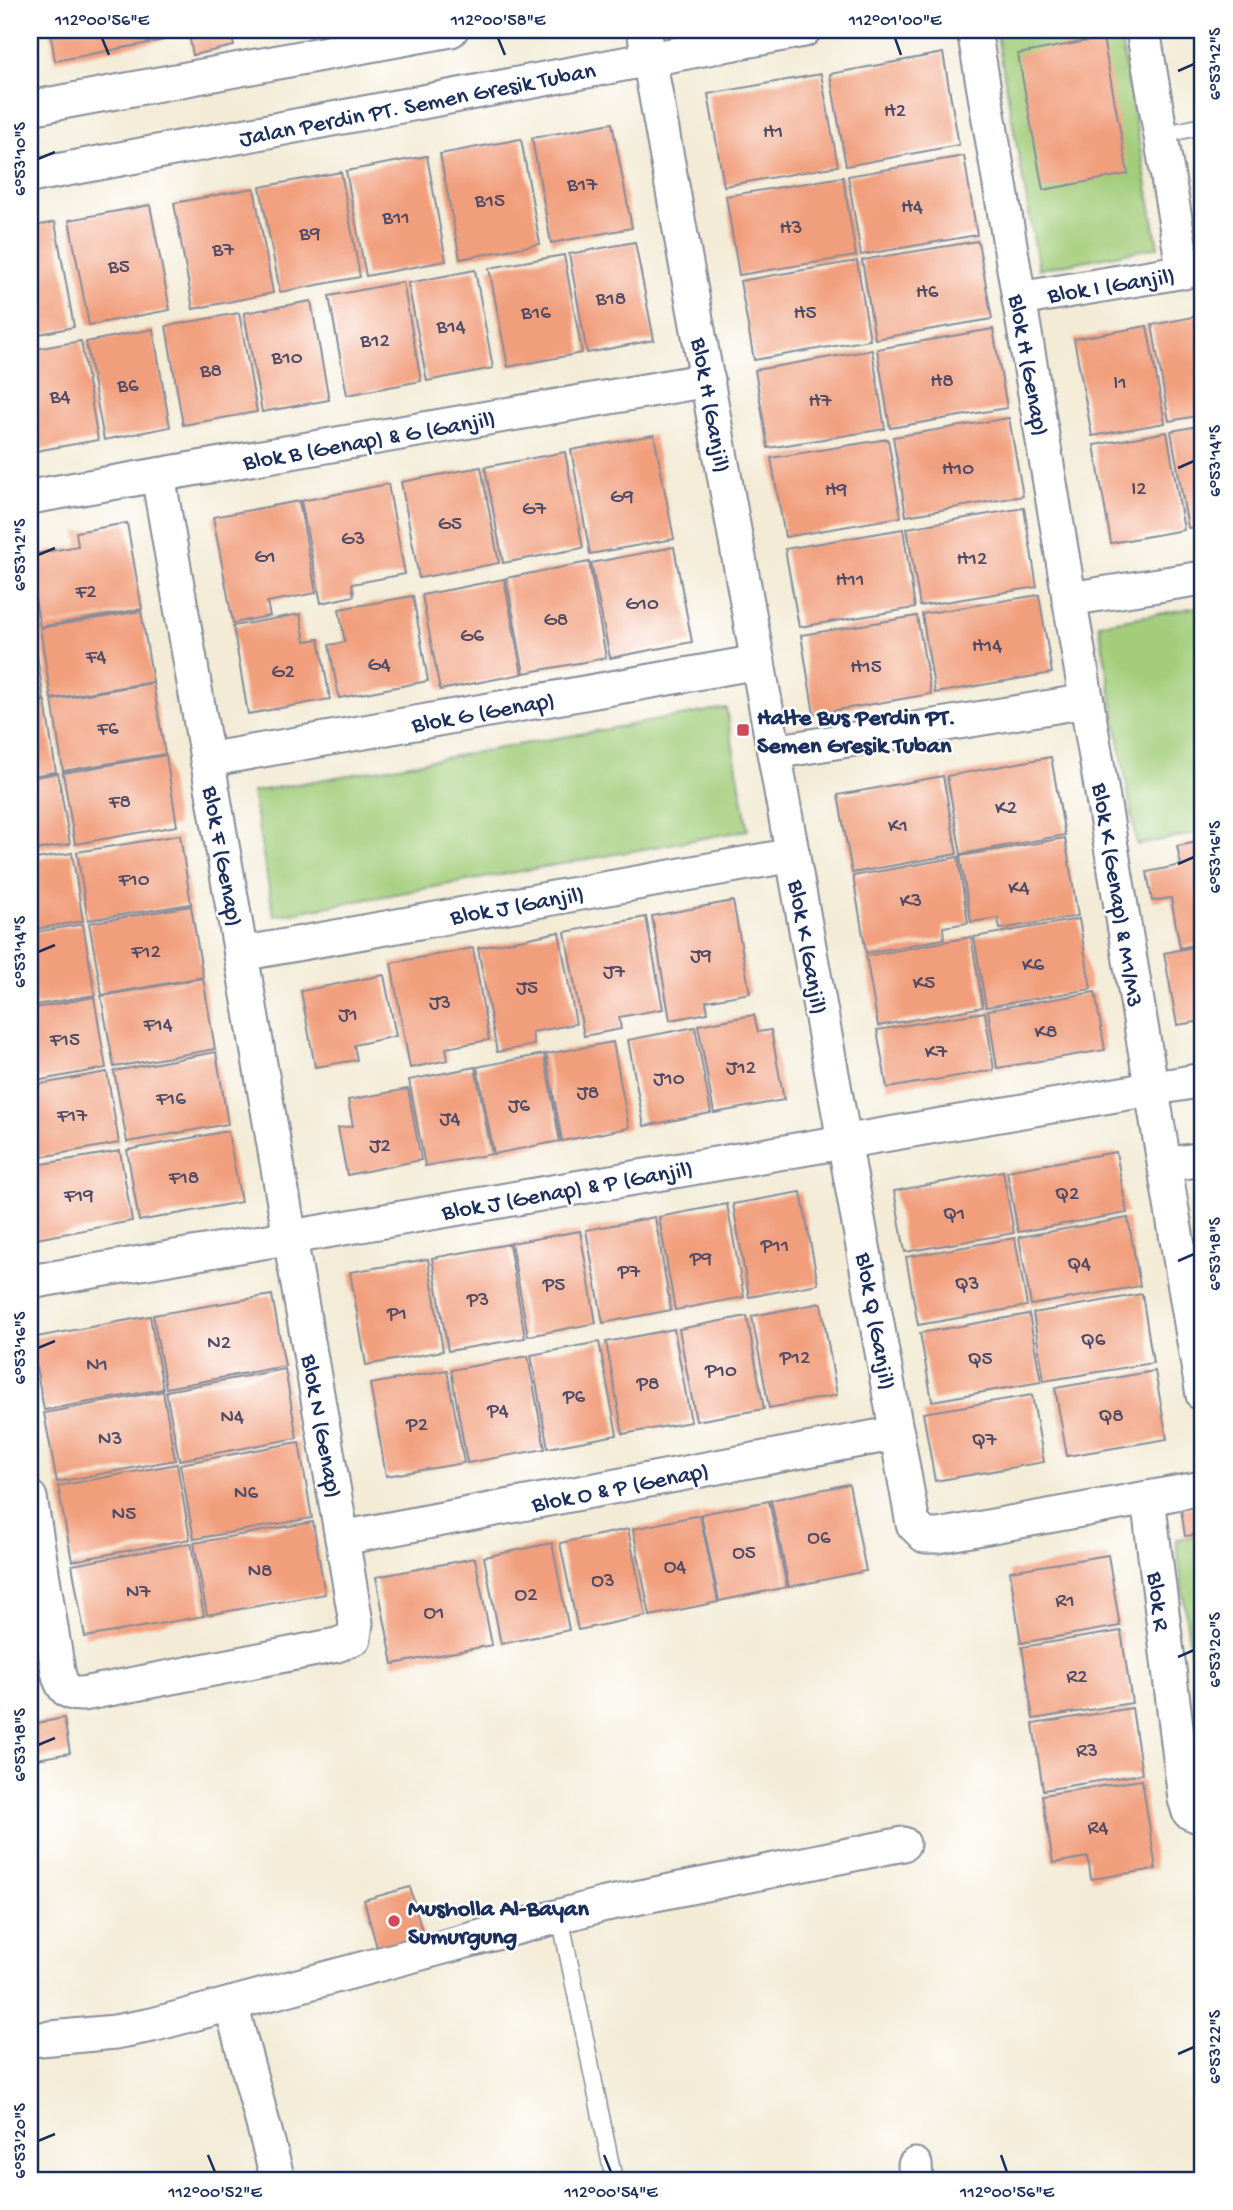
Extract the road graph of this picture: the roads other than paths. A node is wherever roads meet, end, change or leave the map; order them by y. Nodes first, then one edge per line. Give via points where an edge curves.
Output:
1 (451, 30) edge
2 (804, 30) edge
3 (974, 30) edge
4 (1143, 30) edge
5 (647, 44) edge
6 (30, 108) edge
7 (1203, 126) edge
8 (1161, 135) junction
9 (30, 176) edge
10 (1194, 270) edge
11 (1019, 299) junction
12 (708, 380) junction
13 (158, 475) junction
14 (30, 497) edge
15 (1203, 578) edge
16 (1069, 600) junction
17 (758, 662) junction
18 (1087, 701) junction
19 (774, 752) junction
20 (207, 760) junction
21 (793, 855) junction
22 (241, 954) junction
23 (1203, 1080) edge
24 (1152, 1088) junction
25 (844, 1141) junction
26 (1203, 1159) edge
27 (1165, 1165) junction
28 (290, 1237) junction
29 (30, 1282) edge
30 (1203, 1395) edge
31 (897, 1433) junction
32 (1203, 1488) edge
33 (30, 1498) edge
34 (1147, 1498) junction
35 (342, 1538) junction
36 (1203, 1818) edge
37 (903, 1844) dead end
38 (560, 1916) junction
39 (231, 2004) junction
40 (30, 2040) edge
41 (278, 2180) edge
42 (614, 2180) edge

1 - 6 street
2 - 5 street, Jalan Perdin PT. Semen Gresik Tuban
3 - 11 street, Blok H (Genap)
4 - 8 street
5 - 9 street, Jalan Perdin PT. Semen Gresik Tuban
5 - 12 street, Blok H (Ganjil)
7 - 8 lane
8 - 10 street
10 - 11 street, Blok I (Ganjil)
11 - 16 street, Blok H (Genap)
12 - 13 street, Blok B (Genap) & G (Ganjil)
12 - 17 street, Blok H (Ganjil)
13 - 14 street, Blok B (Genap) & G (Ganjil)
13 - 20 street, Blok F (Genap)
15 - 16 street
16 - 18 street, Blok H (Genap)
17 - 19 street, Blok H (Ganjil)
17 - 20 street, Blok G (Genap)
18 - 19 street
18 - 24 street, Blok K (Genap) & M1/M3
19 - 21 street, Blok K (Ganjil)
20 - 22 street, Blok F (Genap)
21 - 22 street, Blok J (Ganjil)
21 - 25 street, Blok K (Ganjil)
22 - 28 street, Blok F (Genap)
23 - 24 street, Blok J (Genap) & P (Ganjil)
24 - 25 street, Blok J (Genap) & P (Ganjil)
24 - 27 street, Blok K (Genap) & M1/M3
25 - 28 street, Blok J (Genap) & P (Ganjil)
25 - 31 street, Blok Q (Ganjil)
26 - 27 street
27 - 30 street, Blok K (Genap) & M1/M3
28 - 29 street, Blok J (Genap) & P (Ganjil)
28 - 35 street, Blok N (Genap)
31 - 34 street, Blok Q (Ganjil) via 913,1524 929,1536
31 - 35 street, Blok O & P (Genap)
32 - 34 street, Blok Q (Ganjil)
33 - 35 street, Blok N (Genap) via 58,1671 63,1686 72,1694 351,1640 355,1615
34 - 36 street, Blok R via 1185,1800 1189,1812
37 - 38 street
38 - 39 street
38 - 42 lane
39 - 40 street via 135,2029
39 - 41 street

